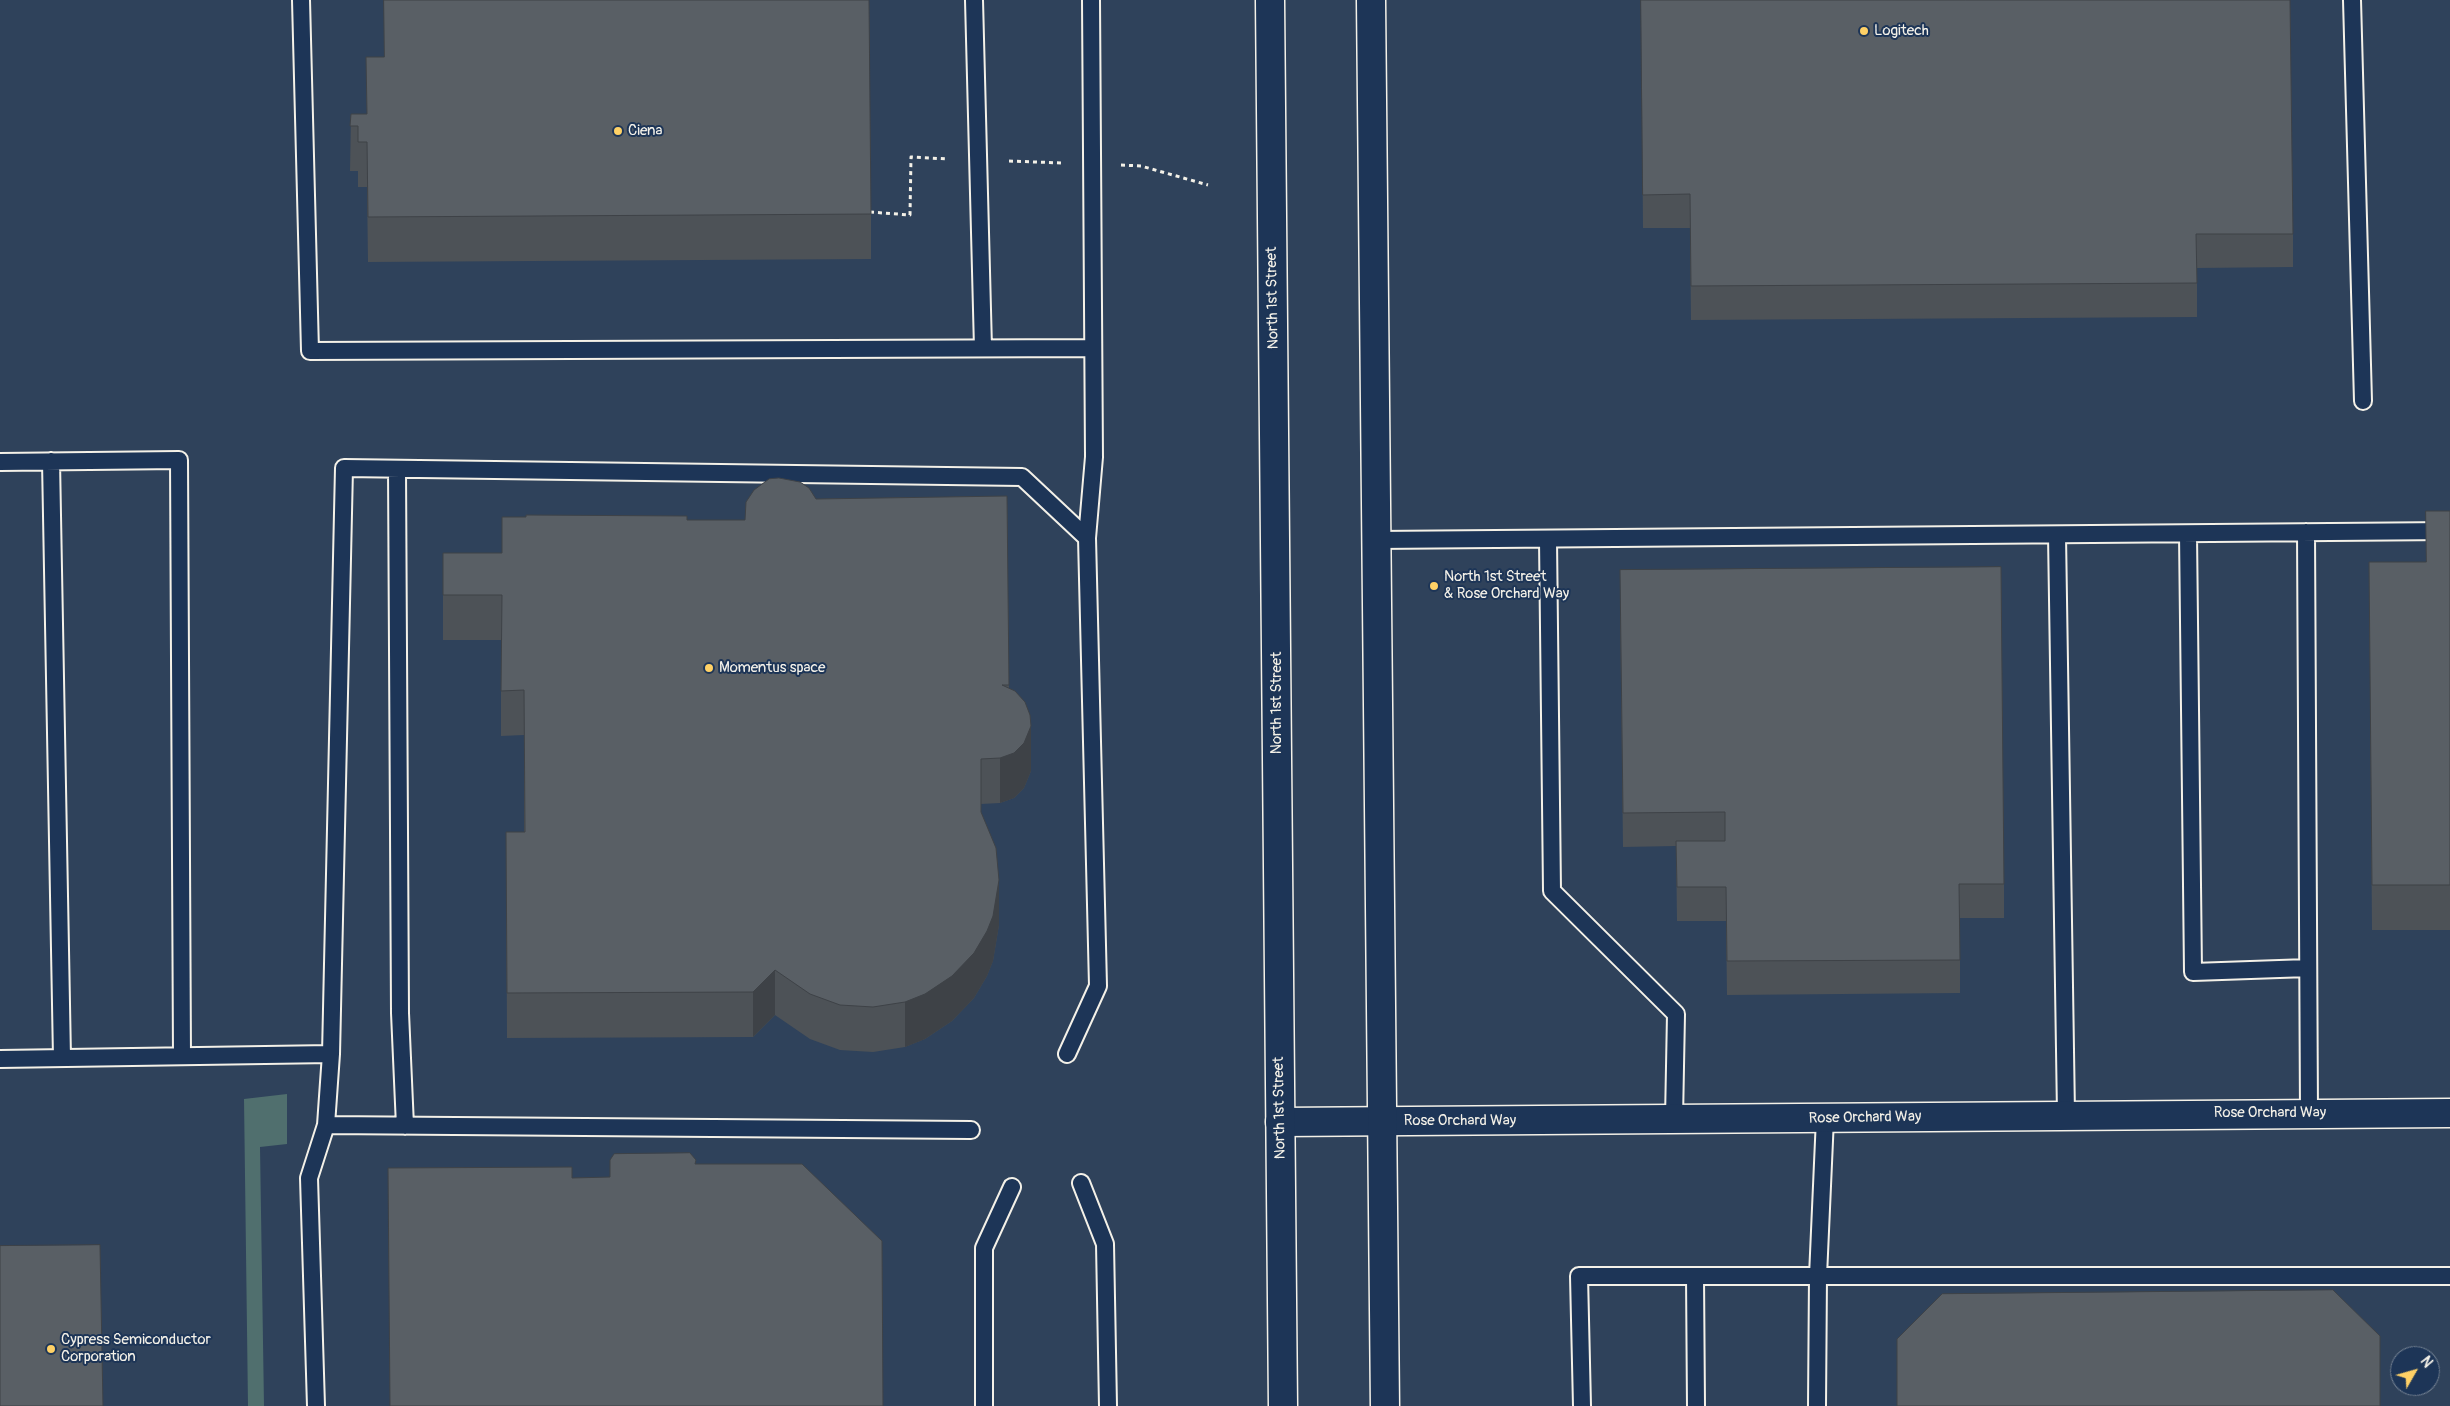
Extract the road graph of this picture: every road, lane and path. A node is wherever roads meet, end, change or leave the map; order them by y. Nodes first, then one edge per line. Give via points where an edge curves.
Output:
1 (301, 0) edge
2 (974, 0) edge
3 (1091, 0) edge
4 (1270, 0) edge
5 (1372, 0) edge
6 (2352, 0) edge
7 (978, 160) junction
8 (1092, 164) junction
9 (1208, 185) dead end
10 (870, 212) edge
11 (983, 348) junction
12 (1093, 348) junction
13 (2362, 401) dead end
14 (51, 461) junction
15 (0, 462) edge
16 (397, 469) junction
17 (2450, 531) edge
18 (2306, 532) junction
19 (2188, 534) junction
20 (2057, 535) junction
21 (1087, 538) junction
22 (1376, 540) junction
23 (1548, 540) junction
24 (2308, 968) junction
25 (331, 1054) junction
26 (1066, 1054) dead end
27 (182, 1056) junction
28 (62, 1058) junction
29 (0, 1059) edge
30 (2309, 1113) junction
31 (2450, 1113) edge
32 (2066, 1114) junction
33 (1825, 1118) junction
34 (1674, 1120) junction
35 (1280, 1122) junction
36 (1382, 1122) junction
37 (326, 1125) junction
38 (405, 1126) junction
39 (971, 1130) dead end
40 (1080, 1183) dead end
41 (1012, 1187) dead end
42 (1696, 1276) junction
43 (1818, 1276) junction
44 (2450, 1276) edge
45 (316, 1406) edge
46 (984, 1406) edge
47 (1108, 1406) edge
48 (1283, 1406) edge
49 (1385, 1406) edge
50 (1582, 1406) edge
51 (1696, 1406) edge
52 (1817, 1406) edge

1 - 11 lane via 310,350
2 - 7 lane
3 - 8 lane
4 - 35 main road, North 1st Street
5 - 22 main road
6 - 13 lane
7 - 8 path
7 - 10 path via 911,158 910,214
7 - 11 lane
8 - 9 path via 1141,166
8 - 12 lane
11 - 12 lane
12 - 21 lane via 1094,457
14 - 15 lane
14 - 27 lane via 179,460
14 - 28 lane
16 - 21 lane via 1022,477
16 - 25 lane via 344,468
16 - 38 lane via 400,1003
17 - 18 lane
18 - 19 lane
18 - 24 lane
19 - 20 lane
19 - 24 lane via 2193,972
20 - 23 lane
20 - 32 lane
21 - 26 lane via 1098,986
22 - 23 lane
22 - 36 main road
23 - 34 lane via 1552,891 1676,1014
24 - 30 lane
25 - 27 lane
25 - 37 lane
27 - 28 lane
28 - 29 lane
30 - 31 main road, Rose Orchard Way
30 - 32 main road, Rose Orchard Way
32 - 33 main road, Rose Orchard Way
33 - 34 main road, Rose Orchard Way
33 - 43 lane
34 - 36 main road, Rose Orchard Way
35 - 36 main road, Rose Orchard Way
35 - 48 main road, North 1st Street
36 - 49 main road
37 - 38 lane
37 - 45 lane via 310,1178
38 - 39 lane
40 - 47 lane via 1105,1244
41 - 46 lane via 984,1248
42 - 43 lane
42 - 50 lane via 1579,1276
42 - 51 lane
43 - 44 lane
43 - 52 lane

